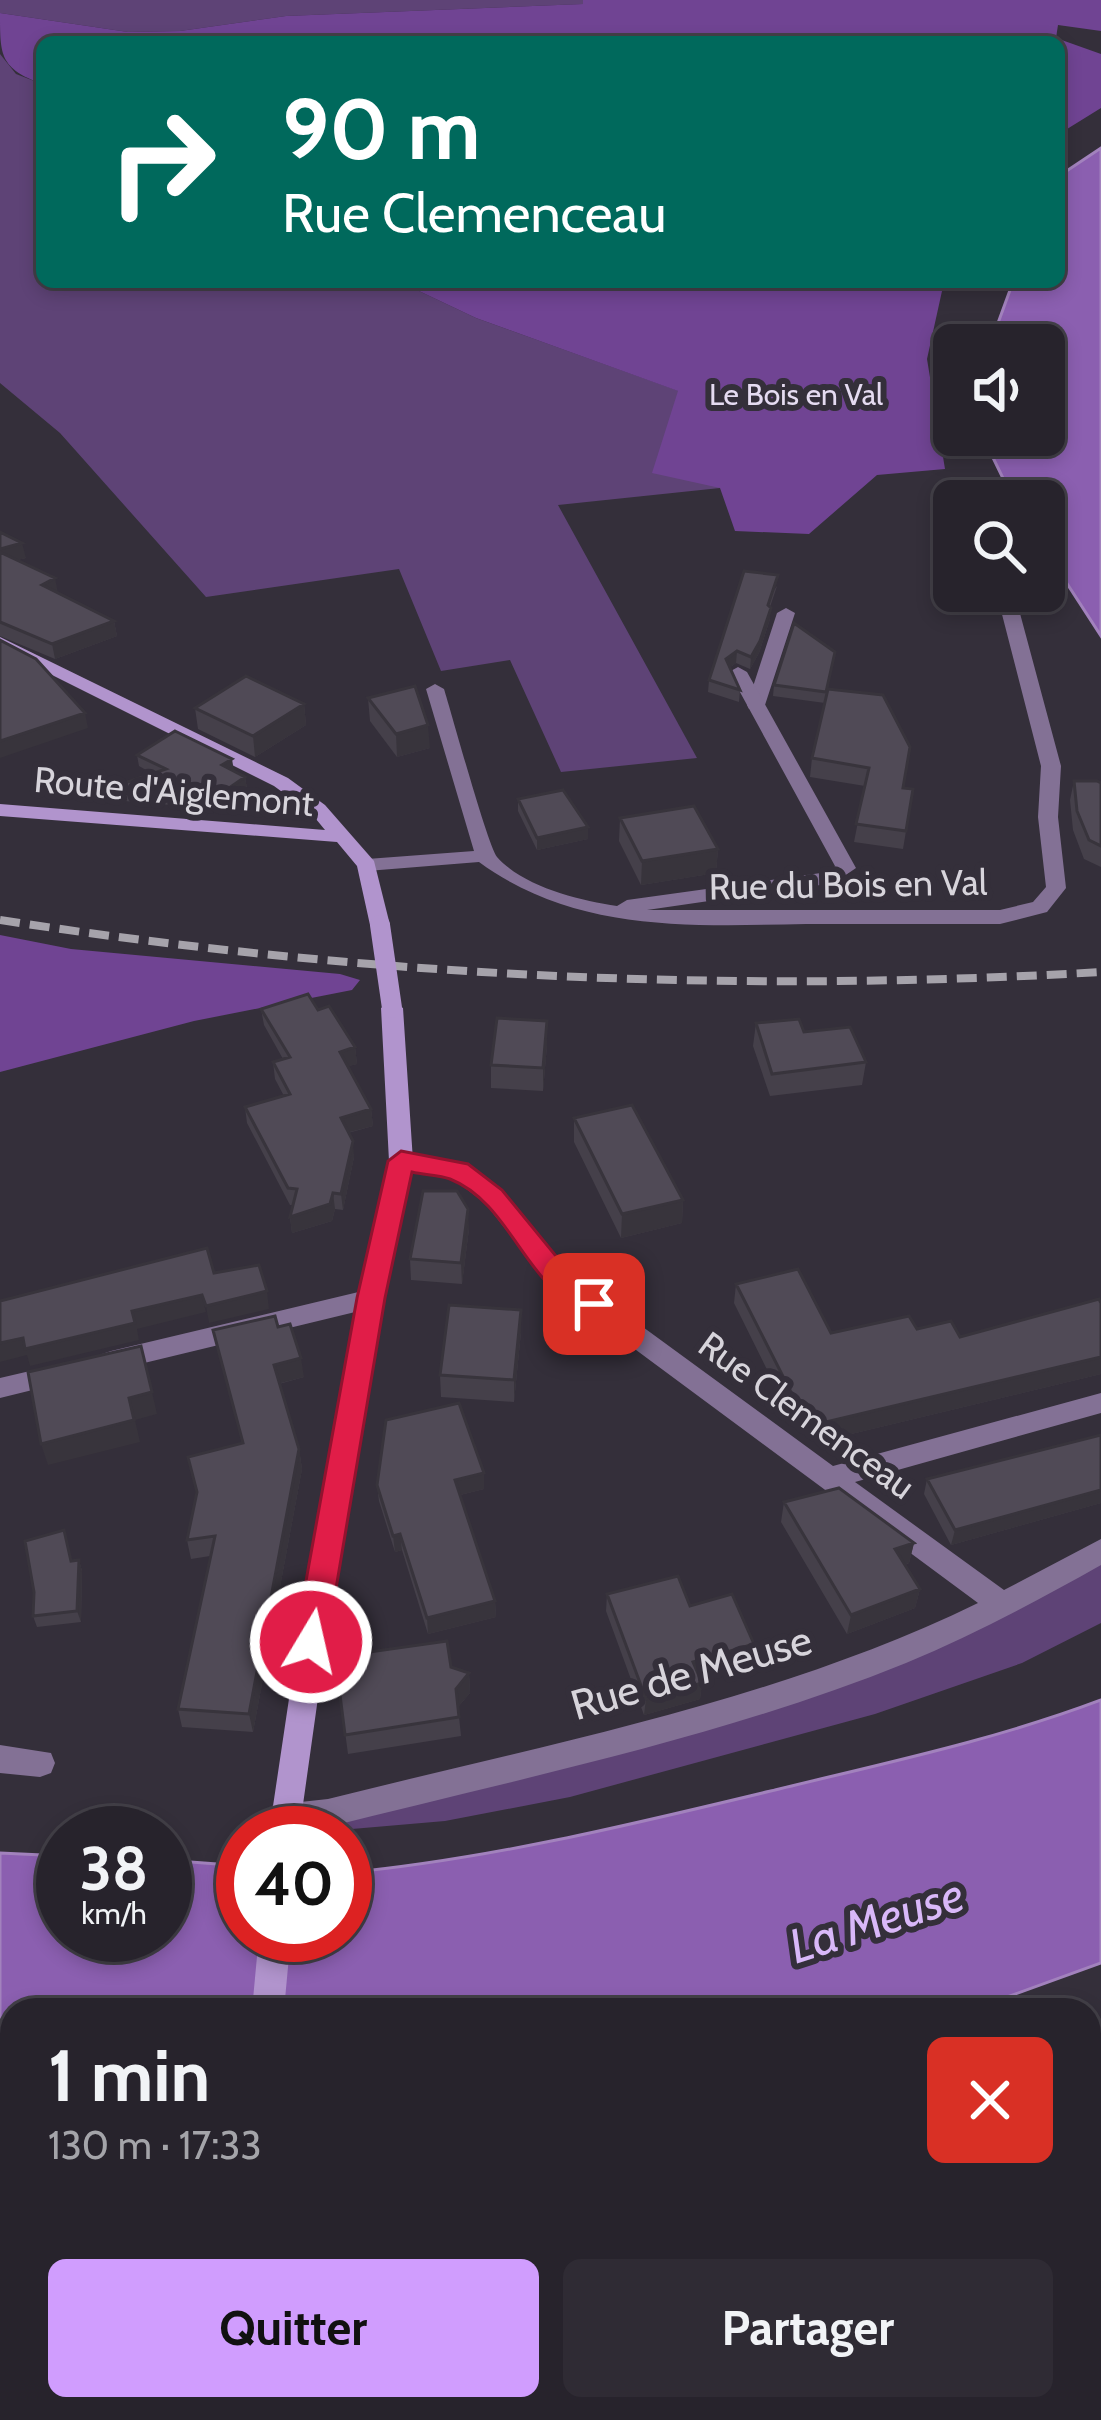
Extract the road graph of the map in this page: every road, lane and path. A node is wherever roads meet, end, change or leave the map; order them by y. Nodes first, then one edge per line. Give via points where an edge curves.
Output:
1 (1011, 612) edge
2 (786, 613) dead end
3 (0, 642) edge
4 (738, 672) edge
5 (435, 689) dead end
6 (756, 705) junction
7 (0, 810) edge
8 (343, 837) junction
9 (483, 856) junction
10 (367, 865) junction
11 (615, 913) junction
12 (401, 1161) junction
13 (371, 1298) junction
14 (0, 1388) edge
15 (1101, 1403) edge
16 (832, 1477) junction
17 (1101, 1551) edge
18 (1003, 1605) junction
19 (0, 1759) edge
20 (40, 1762) dead end
21 (287, 1806) edge
22 (356, 1806) edge
23 (272, 1962) edge
24 (269, 1998) edge

1 - 11 street, Rue du Bois en Val via 1052,766 1056,888 1040,907 978,917
2 - 6 street
3 - 8 street via 281,782
4 - 6 street
5 - 9 street
6 - 11 street via 846,868 834,877
7 - 8 street, Route d'Aiglemont
8 - 10 street
9 - 10 street
9 - 11 street, Rue du Bois en Val via 513,882
10 - 12 street, bridge via 392,1008
12 - 13 street
12 - 16 street, Rue Clemenceau via 459,1171 493,1197 560,1280
13 - 14 street
13 - 21 street
15 - 16 street
16 - 18 street, Rue Clemenceau
17 - 18 street, Rue de Meuse
18 - 22 street, Rue de Meuse via 865,1665 670,1726
19 - 20 street
23 - 24 street

